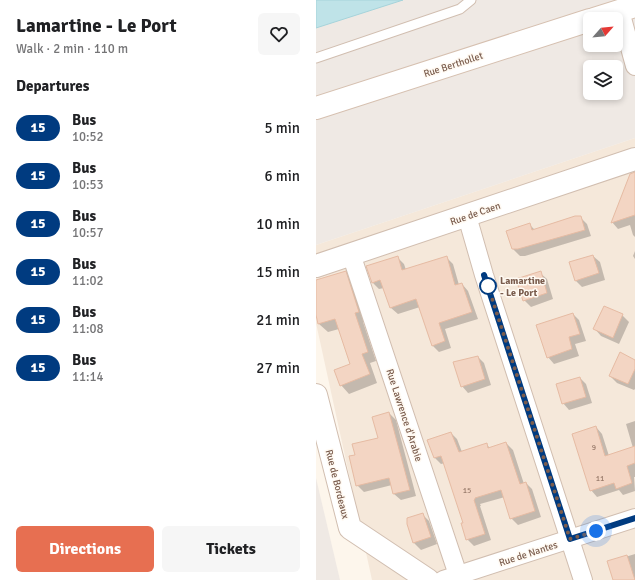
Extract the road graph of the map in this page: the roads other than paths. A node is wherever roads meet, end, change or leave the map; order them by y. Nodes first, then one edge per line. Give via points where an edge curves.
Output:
1 (471, 0) edge
2 (623, 8) edge
3 (612, 12) edge
4 (583, 22) edge
5 (316, 58) edge
6 (635, 66) edge
7 (316, 108) edge
8 (635, 159) edge
9 (467, 216) junction
10 (351, 254) junction
11 (316, 266) edge
12 (316, 395) edge
13 (635, 518) edge
14 (570, 539) junction
15 (451, 578) edge
16 (428, 580) edge
17 (583, 580) edge

1 - 5 lane via 460,9
2 - 3 street
2 - 6 street
4 - 7 street, Rue Berthollet
8 - 9 street, Rue de Caen
9 - 10 street, Rue de Caen
9 - 14 street
10 - 11 street, Rue de Caen
10 - 15 street, Rue Lawrence d'Arabie
12 - 16 street, Rue de Bordeaux via 350,528
13 - 14 street, Rue de Nantes
14 - 15 street, Rue de Nantes
14 - 17 street

